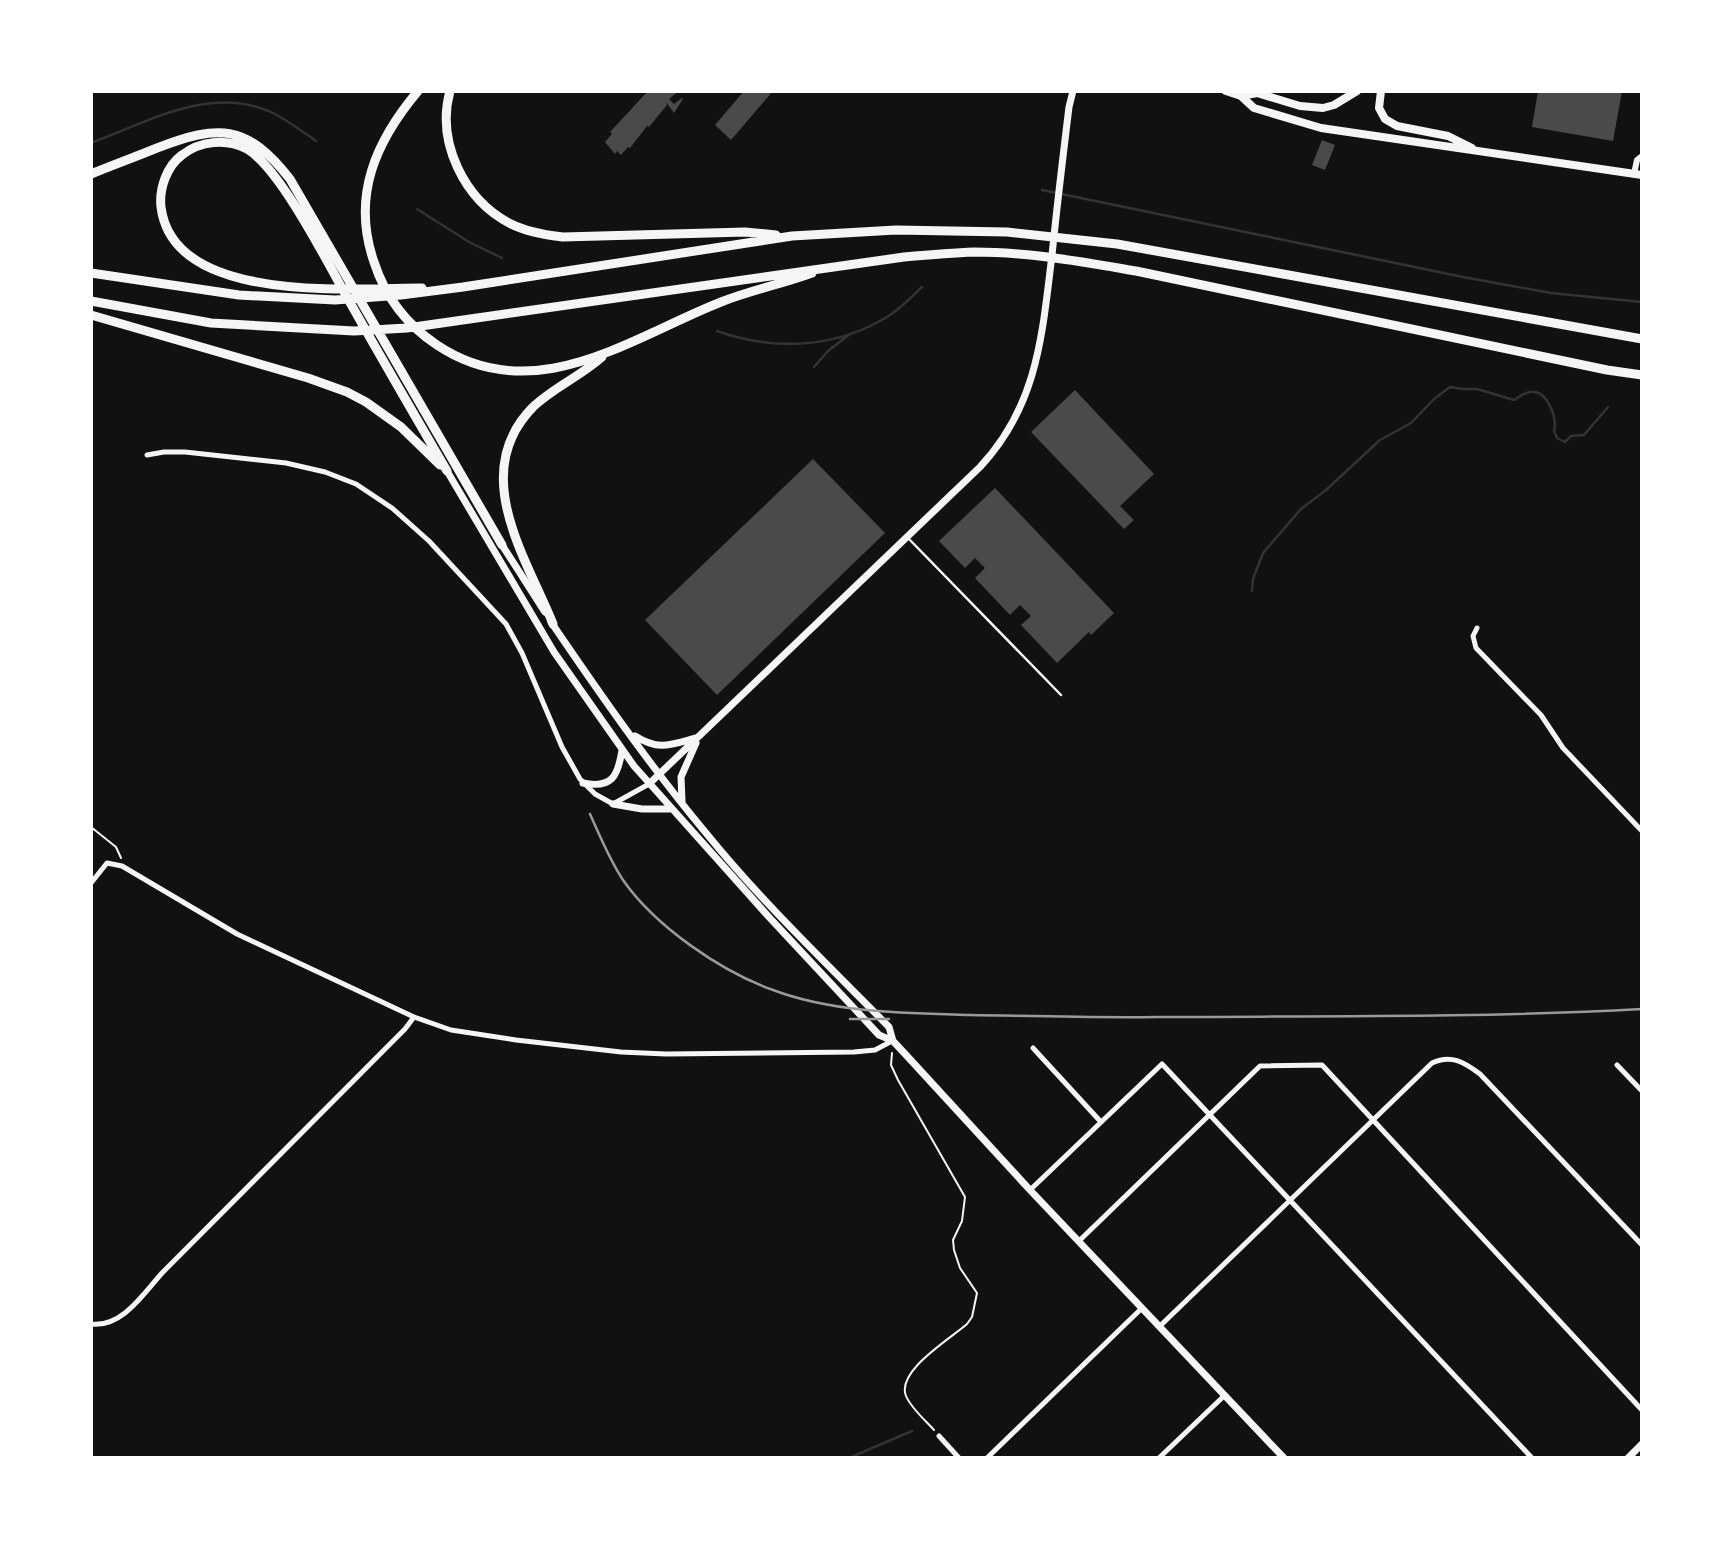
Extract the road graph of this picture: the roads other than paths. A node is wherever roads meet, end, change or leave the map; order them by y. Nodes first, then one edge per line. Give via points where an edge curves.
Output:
1 (418, 91) edge
2 (450, 91) edge
3 (1073, 91) edge
4 (1226, 91) edge
5 (1357, 91) edge
6 (1381, 91) edge
7 (1241, 96) junction
8 (1478, 151) junction
9 (1642, 156) edge
10 (91, 174) edge
11 (1638, 174) edge
12 (792, 236) junction
13 (331, 260) junction
14 (835, 265) junction
15 (91, 273) edge
16 (463, 287) junction
17 (91, 302) edge
18 (91, 315) edge
19 (1642, 339) edge
20 (603, 356) junction
21 (1642, 375) edge
22 (147, 455) dead end
23 (447, 471) junction
24 (908, 538) junction
25 (502, 545) joint
26 (553, 624) junction
27 (1477, 628) dead end
28 (1061, 695) dead end
29 (626, 728) junction
30 (699, 738) junction
31 (622, 750) junction
32 (660, 773) junction
33 (583, 783) junction
34 (649, 784) junction
35 (682, 802) junction
36 (613, 804) junction
37 (671, 809) junction
38 (1642, 831) edge
39 (91, 883) edge
40 (414, 1017) junction
41 (893, 1041) junction
42 (1033, 1048) dead end
43 (1617, 1065) dead end
44 (1642, 1091) edge
45 (1211, 1116) junction
46 (1372, 1120) junction
47 (1101, 1122) junction
48 (1030, 1190) junction
49 (1291, 1199) junction
50 (1079, 1241) junction
51 (1642, 1245) edge
52 (1142, 1308) junction
53 (91, 1324) edge
54 (1160, 1326) junction
55 (1225, 1395) junction
56 (1642, 1410) edge
57 (939, 1436) road end
58 (1641, 1446) edge
59 (959, 1458) edge
60 (986, 1458) edge
61 (1159, 1458) edge
62 (1284, 1458) edge
63 (1532, 1458) edge
64 (1628, 1458) edge

1 - 20 highway via 388,129 373,164 366,204 370,252 400,312 427,338 466,361 495,369 527,373
2 - 12 highway via 448,136 459,172 481,201 526,230 563,237 745,232
3 - 24 main road via 1038,359 1015,419 986,461
4 - 7 main road
5 - 7 main road via 1323,108 1257,93
6 - 8 main road via 1379,108 1391,124 1448,136
7 - 8 main road via 1254,108 1321,128
8 - 11 main road
9 - 11 street via 1637,160
10 - 13 highway via 183,137 214,132 242,138 279,165
12 - 16 highway
12 - 19 highway via 932,229 1080,239
13 - 16 highway via 282,185 246,149 230,143 201,145 176,160 169,171 161,208 173,236 204,264 227,275 303,289
13 - 23 highway
13 - 25 highway
14 - 17 highway via 407,328 354,331 211,323
14 - 20 highway via 720,302
14 - 21 highway via 975,252 1071,260
15 - 16 highway via 239,295 303,299
18 - 23 highway via 347,392 393,420
20 - 26 highway via 530,411 513,439 504,467 507,515
22 - 33 street via 185,452 286,463 356,484 392,508 506,624
23 - 31 main road via 554,652
24 - 28 lane
24 - 30 main road
25 - 26 main road
26 - 29 main road
27 - 38 street via 1473,636 1476,648
29 - 30 main road via 663,747
29 - 32 main road
30 - 32 main road
30 - 35 main road via 681,777
31 - 33 main road via 612,779 596,786
31 - 34 main road
32 - 34 main road
32 - 35 main road
33 - 36 street
34 - 36 street
34 - 37 main road
35 - 41 main road via 737,870 889,1027
36 - 37 main road
37 - 41 main road via 879,1035
39 - 40 street via 107,863 122,866 237,934
40 - 41 street via 451,1030 621,1052 854,1052 875,1050
40 - 53 street via 138,1301 116,1320
41 - 48 main road
42 - 47 street
43 - 44 street
45 - 46 street via 1260,1066 1322,1065
45 - 47 street via 1162,1064
45 - 49 street
45 - 50 street
46 - 49 street
46 - 51 street via 1432,1063 1443,1058 1466,1063
46 - 56 street
47 - 48 street
48 - 50 main road
49 - 54 street
49 - 63 street
50 - 52 main road
52 - 54 main road
52 - 60 street
54 - 55 main road
55 - 61 street
55 - 62 main road
57 - 59 street
58 - 64 main road

